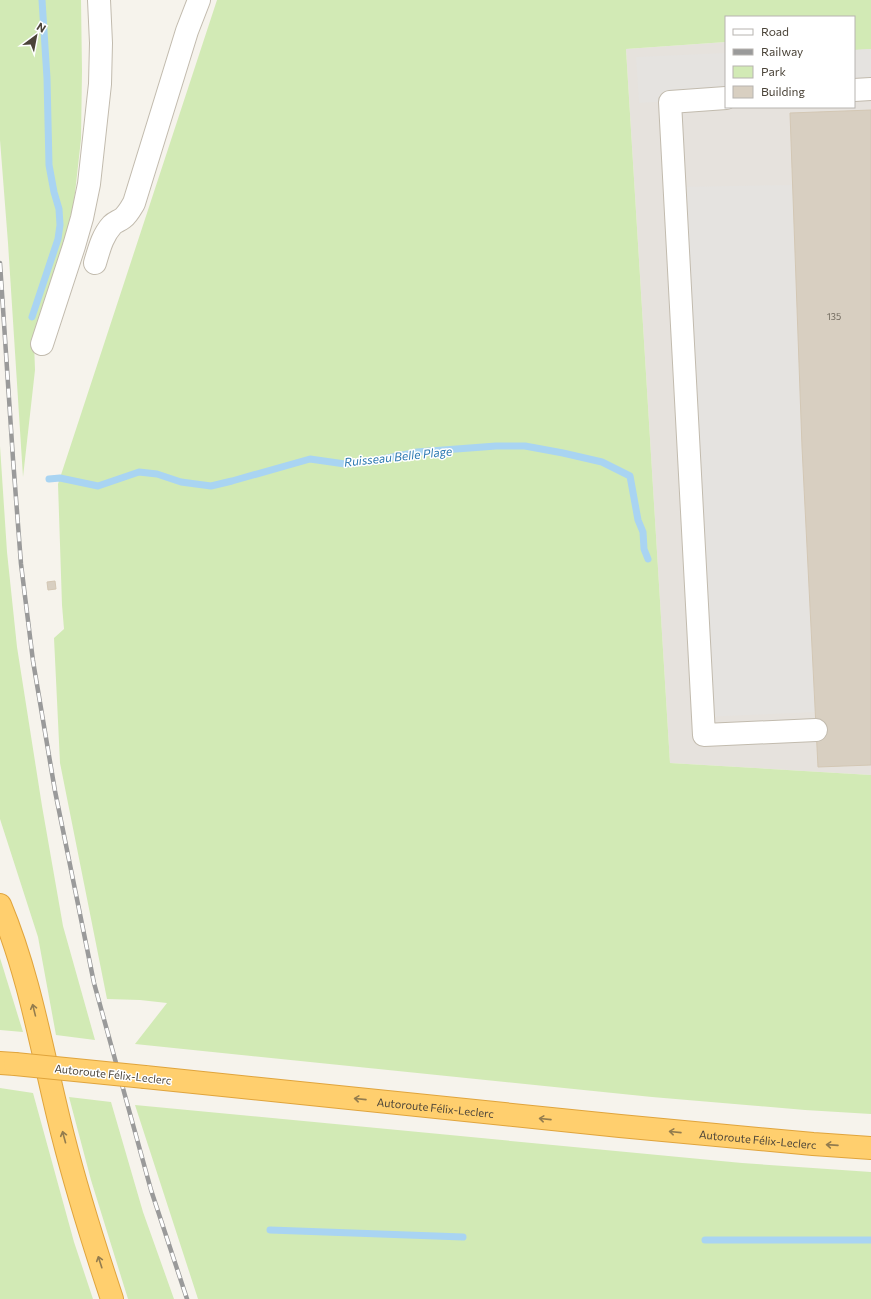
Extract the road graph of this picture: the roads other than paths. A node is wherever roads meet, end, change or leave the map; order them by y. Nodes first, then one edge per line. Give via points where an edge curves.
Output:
1 (99, 0) edge
2 (199, 0) edge
3 (871, 89) edge
4 (855, 90) edge
5 (725, 98) edge
6 (95, 263) dead end
7 (42, 344) dead end
8 (816, 730) dead end
9 (0, 905) edge
10 (8, 1064) edge
11 (871, 1148) edge
12 (112, 1299) edge

1 - 7 lane via 100,84 89,184 74,246
2 - 6 lane via 134,203 129,212 107,231
3 - 4 lane
5 - 8 lane via 670,102 704,735
12 -> 9 highway via 63,1136 33,1006
11 -> 10 highway, Autoroute Félix-Leclerc, bridge via 627,1127

